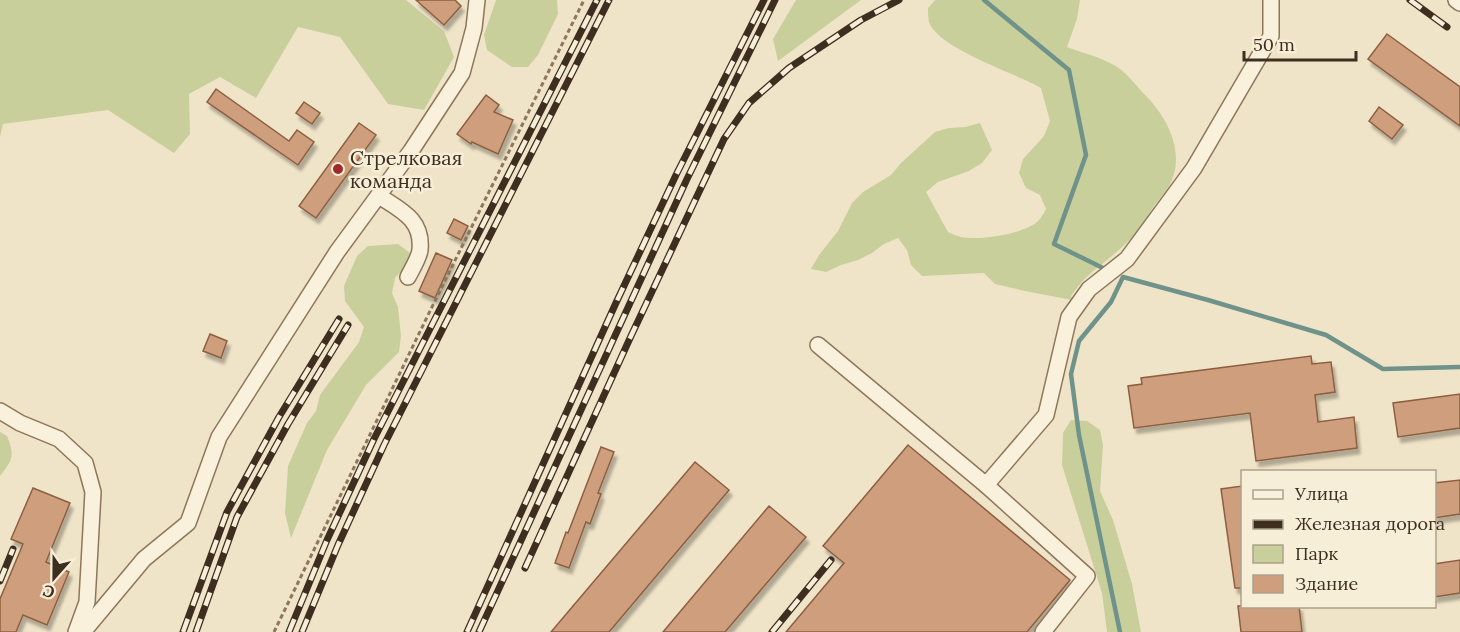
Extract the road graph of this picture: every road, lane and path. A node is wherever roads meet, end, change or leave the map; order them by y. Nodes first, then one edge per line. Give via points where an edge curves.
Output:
1 (477, 0) edge
2 (584, 0) edge
3 (1271, 0) edge
4 (1456, 0) edge
5 (1460, 3) edge
6 (378, 196) junction
7 (408, 277) dead end
8 (818, 345) dead end
9 (0, 411) edge
10 (986, 485) junction
11 (76, 632) edge
12 (84, 632) edge
13 (274, 632) edge
14 (1043, 632) edge

1 - 6 street via 462,72
2 - 13 path
3 - 10 street via 1271,36 1194,168 1127,259 1089,289 1069,317 1046,415
4 - 5 street
6 - 7 street via 407,214 418,227 420,251
6 - 12 street via 337,252 219,437 188,523 144,559
8 - 10 street
9 - 11 street via 59,439 85,463 93,492 87,602
10 - 14 street via 1087,576

